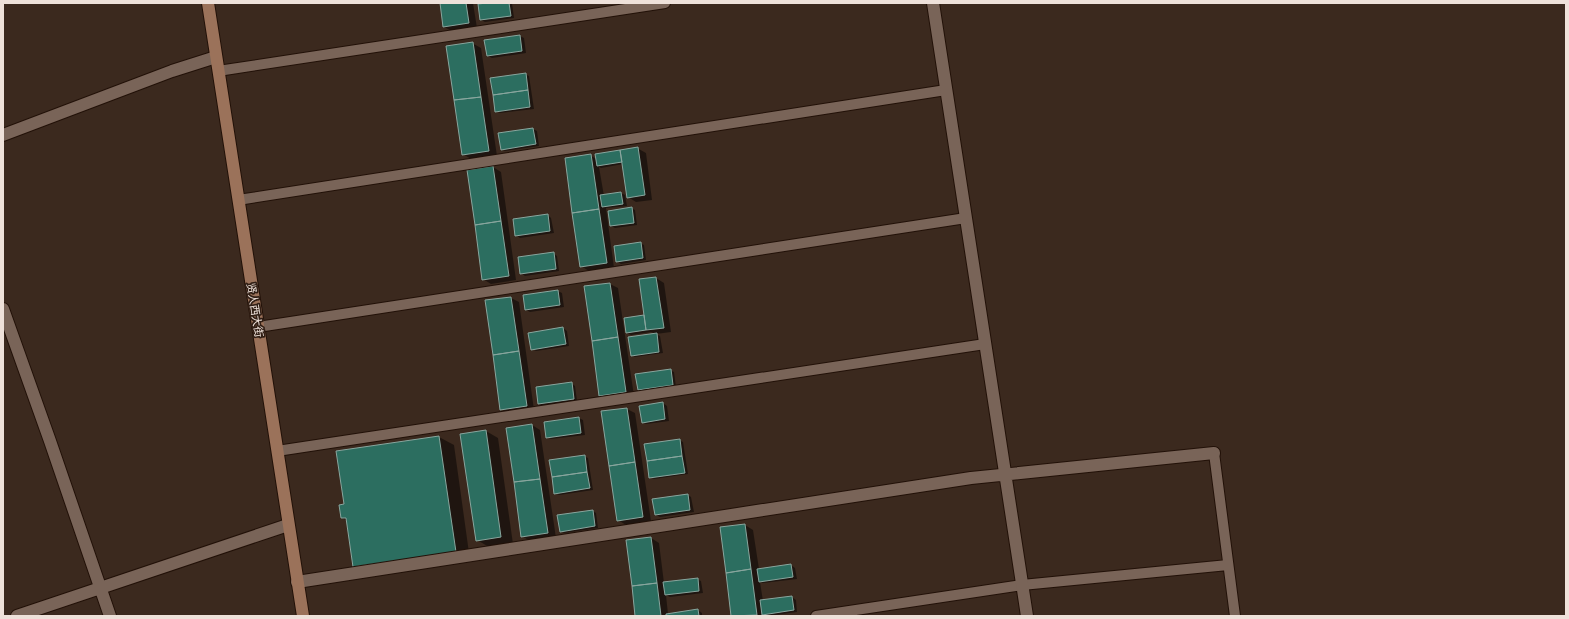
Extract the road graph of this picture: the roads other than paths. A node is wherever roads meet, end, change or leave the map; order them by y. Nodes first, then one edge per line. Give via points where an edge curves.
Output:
1 (208, 3) edge
2 (665, 3) edge
3 (933, 3) edge
4 (216, 57) junction
5 (218, 71) junction
6 (946, 90) junction
7 (3, 135) edge
8 (238, 200) junction
9 (966, 218) junction
10 (3, 309) edge
11 (258, 327) junction
12 (985, 344) junction
13 (277, 451) junction
14 (1214, 454) joint
15 (1005, 474) junction
16 (288, 525) junction
17 (1228, 565) junction
18 (297, 582) junction
19 (1022, 585) junction
20 (100, 588) junction
21 (17, 616) edge
22 (110, 616) edge
23 (303, 616) edge
24 (816, 616) edge
25 (1027, 616) edge
26 (1235, 616) edge

1 - 4 street, 贤人西大街
2 - 5 lane
3 - 6 street
4 - 5 street, 贤人西大街
4 - 7 street
5 - 8 street, 贤人西大街
6 - 8 lane
6 - 9 street
8 - 11 street, 贤人西大街
9 - 11 lane
9 - 12 street
10 - 20 street
11 - 13 street, 贤人西大街
12 - 13 lane
12 - 15 street
13 - 16 street, 贤人西大街
14 - 15 street
14 - 17 lane
15 - 18 street
15 - 19 street
16 - 18 street, 贤人西大街
16 - 20 street
17 - 19 lane
17 - 26 lane
18 - 23 street, 贤人西大街
19 - 24 lane
19 - 25 street
20 - 21 street
20 - 22 street

